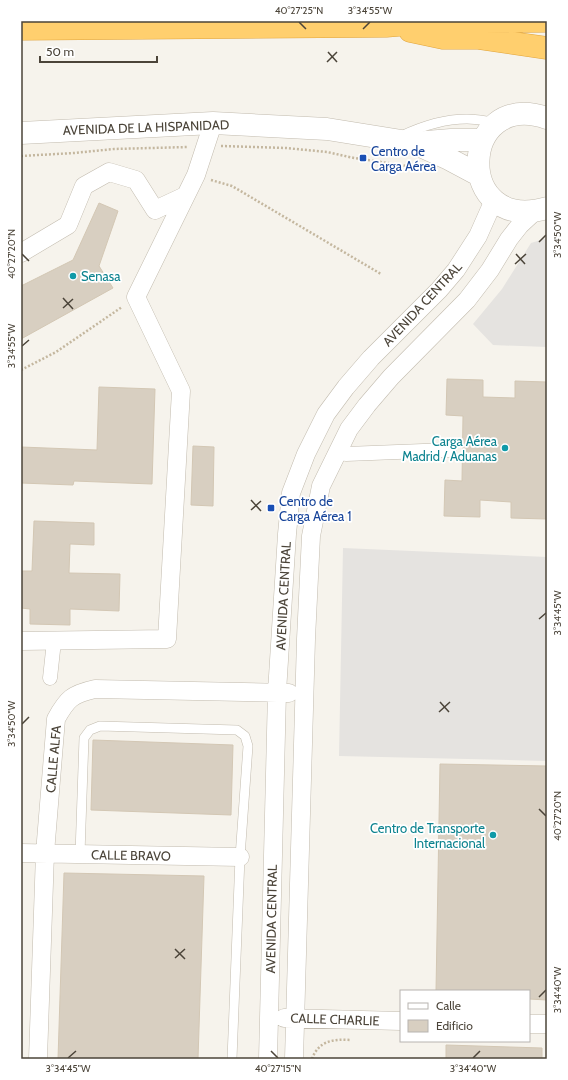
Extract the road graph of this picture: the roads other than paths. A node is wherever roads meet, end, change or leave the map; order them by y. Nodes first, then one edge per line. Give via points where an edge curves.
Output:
1 (547, 21) edge
2 (386, 26) junction
3 (21, 29) edge
4 (547, 48) edge
5 (547, 118) edge
6 (213, 122) junction
7 (499, 122) junction
8 (21, 133) edge
9 (483, 140) junction
10 (404, 142) junction
11 (479, 176) junction
12 (185, 196) junction
13 (494, 200) junction
14 (540, 210) edge
15 (21, 253) edge
16 (449, 450) dead end
17 (346, 454) dead end
18 (54, 640) junction
19 (21, 641) edge
20 (50, 678) dead end
21 (277, 692) junction
22 (303, 694) junction
23 (21, 853) edge
24 (45, 853) junction
25 (80, 854) junction
26 (240, 857) junction
27 (269, 1017) junction
28 (295, 1018) junction
29 (400, 1021) edge
30 (530, 1024) edge
31 (547, 1024) edge
32 (38, 1059) edge
33 (232, 1059) edge
34 (268, 1059) edge
35 (294, 1059) edge

1 - 2 highway via 434,22
2 - 3 highway
2 - 4 highway via 443,38 479,38
5 - 7 street via 536,114 523,114 510,116
6 - 8 street, AVENIDA DE LA HISPANIDAD
6 - 10 street, AVENIDA DE LA HISPANIDAD via 327,129
6 - 12 street via 196,175
7 - 9 street
7 - 10 lane via 449,120 422,126
9 - 10 street, AVENIDA DE LA HISPANIDAD
9 - 11 street via 479,152
10 - 11 street, AVENIDA DE LA HISPANIDAD via 449,159
11 - 13 street
12 - 15 street via 155,210 136,180 110,172 84,186 68,225
12 - 18 street via 136,297 181,391 168,639
13 - 14 street via 506,208 519,212
13 - 21 street, AVENIDA CENTRAL via 478,236 456,270 346,387 326,414 306,454 291,493
14 - 22 street, AVENIDA CENTRAL via 520,225 467,300 367,405 335,454 320,486 310,536
16 - 17 street
18 - 19 street
18 - 20 street
21 - 22 street, CALLE ALFA
21 - 24 street, CALLE ALFA via 95,689 71,698 64,704 56,719
21 - 27 street, AVENIDA CENTRAL
22 - 28 street, AVENIDA CENTRAL
23 - 24 street, CALLE BRAVO
24 - 25 street, CALLE BRAVO
24 - 32 street, CALLE ALFA
25 - 26 street, CALLE BRAVO
25 - 26 lane via 84,738 90,730 100,726 237,730 245,736 248,746
26 - 33 lane
27 - 28 street, CALLE CHARLIE
27 - 34 street, AVENIDA CENTRAL
28 - 29 street, CALLE CHARLIE
28 - 35 street, AVENIDA CENTRAL
30 - 31 street

